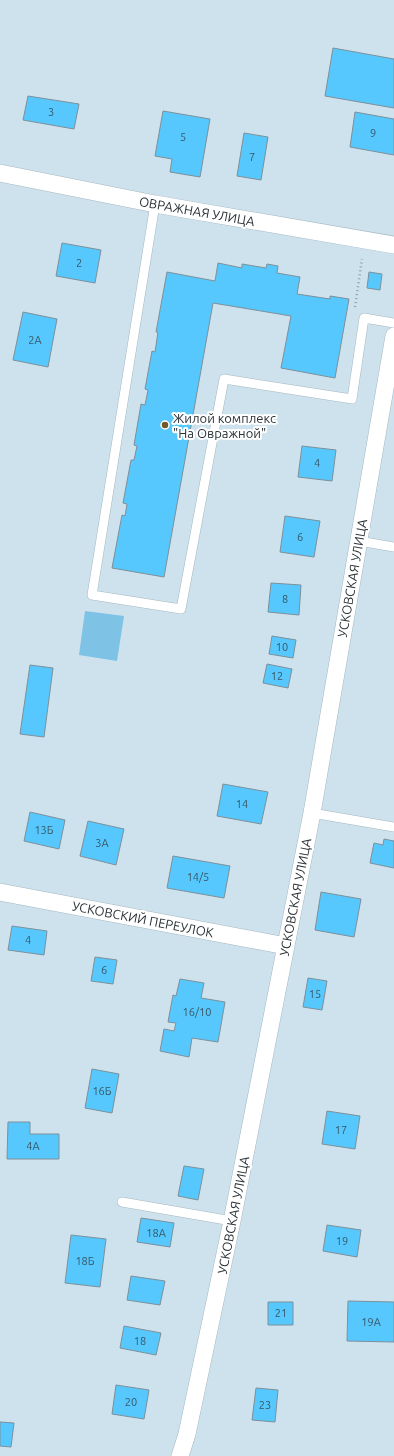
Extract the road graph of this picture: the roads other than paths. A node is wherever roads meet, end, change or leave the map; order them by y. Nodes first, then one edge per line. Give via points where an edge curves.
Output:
1 (0, 173) edge
2 (155, 204) junction
3 (394, 245) edge
4 (394, 323) edge
5 (394, 336) edge
6 (359, 541) junction
7 (394, 547) edge
8 (312, 813) junction
9 (394, 827) edge
10 (0, 892) edge
11 (286, 946) junction
12 (122, 1202) dead end
13 (232, 1221) junction
14 (180, 1456) edge

1 - 2 street, ОВРАЖНАЯ УЛИЦА
2 - 3 street, ОВРАЖНАЯ УЛИЦА
2 - 4 lane via 92,595 181,609 224,379 352,399 364,318
5 - 6 street, УСКОВСКАЯ УЛИЦА
6 - 7 lane
6 - 8 street, УСКОВСКАЯ УЛИЦА
8 - 9 lane
8 - 11 street, УСКОВСКАЯ УЛИЦА
10 - 11 street, УСКОВСКИЙ ПЕРЕУЛОК
11 - 13 street, УСКОВСКАЯ УЛИЦА
12 - 13 lane
13 - 14 street, УСКОВСКАЯ УЛИЦА via 187,1434

